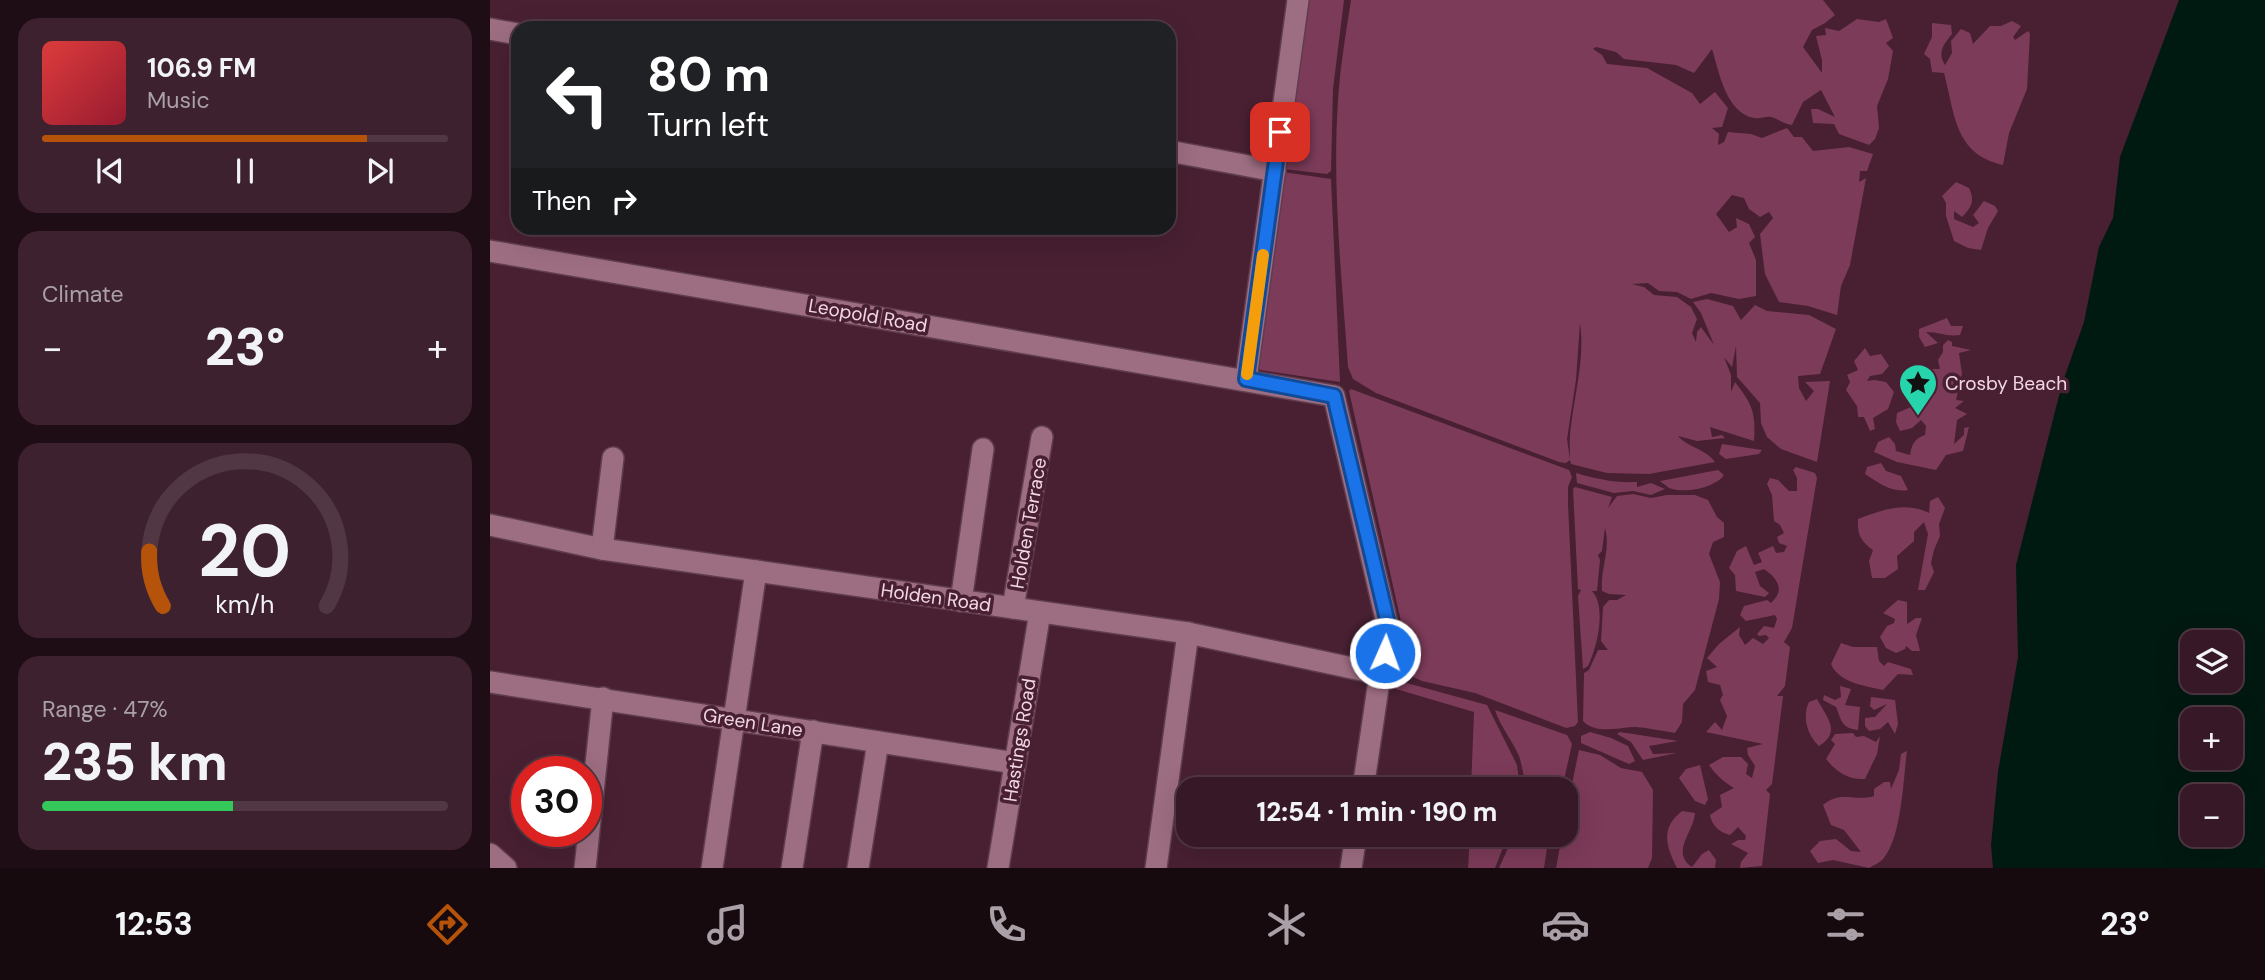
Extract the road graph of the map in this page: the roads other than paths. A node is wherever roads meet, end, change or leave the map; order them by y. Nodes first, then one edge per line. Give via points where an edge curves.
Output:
1 (1298, 0) edge
2 (490, 29) edge
3 (511, 33) edge
4 (1176, 152) edge
5 (1275, 170) junction
6 (490, 251) edge
7 (1246, 379) junction
8 (1042, 437) dead end
9 (983, 449) dead end
10 (613, 458) dead end
11 (490, 525) edge
12 (602, 549) junction
13 (756, 571) junction
14 (961, 601) junction
15 (1013, 608) junction
16 (1040, 612) junction
17 (1188, 633) junction
18 (1380, 674) junction
19 (490, 682) edge
20 (603, 698) junction
21 (736, 719) junction
22 (813, 731) junction
23 (878, 742) junction
24 (1015, 764) junction
25 (1365, 777) edge
26 (1354, 847) edge
27 (490, 854) edge
28 (506, 868) edge
29 (585, 868) edge
30 (712, 868) edge
31 (792, 868) edge
32 (858, 868) edge
33 (998, 868) edge
34 (1156, 868) edge
35 (1351, 868) edge

1 - 5 street
2 - 3 street
4 - 5 street
5 - 7 street
6 - 7 street, Leopold Road
7 - 18 street, Leopold Road via 1334,396 1390,632
8 - 15 street, Holden Terrace
9 - 14 street
10 - 12 street
11 - 12 street, Holden Road
12 - 13 street, Holden Road
13 - 14 street, Holden Road
13 - 21 street
14 - 15 street, Holden Road
15 - 16 street, Holden Road
16 - 17 street, Holden Road
16 - 24 street, Hastings Road
17 - 18 street, Holden Road
17 - 34 street
18 - 25 street
19 - 20 street, Green Lane
20 - 21 street, Green Lane
20 - 29 street
21 - 22 street, Green Lane
21 - 30 street
22 - 23 street, Green Lane
22 - 31 street
23 - 24 street, Green Lane
23 - 32 street
24 - 33 street, Hastings Road
26 - 35 street
27 - 28 street

